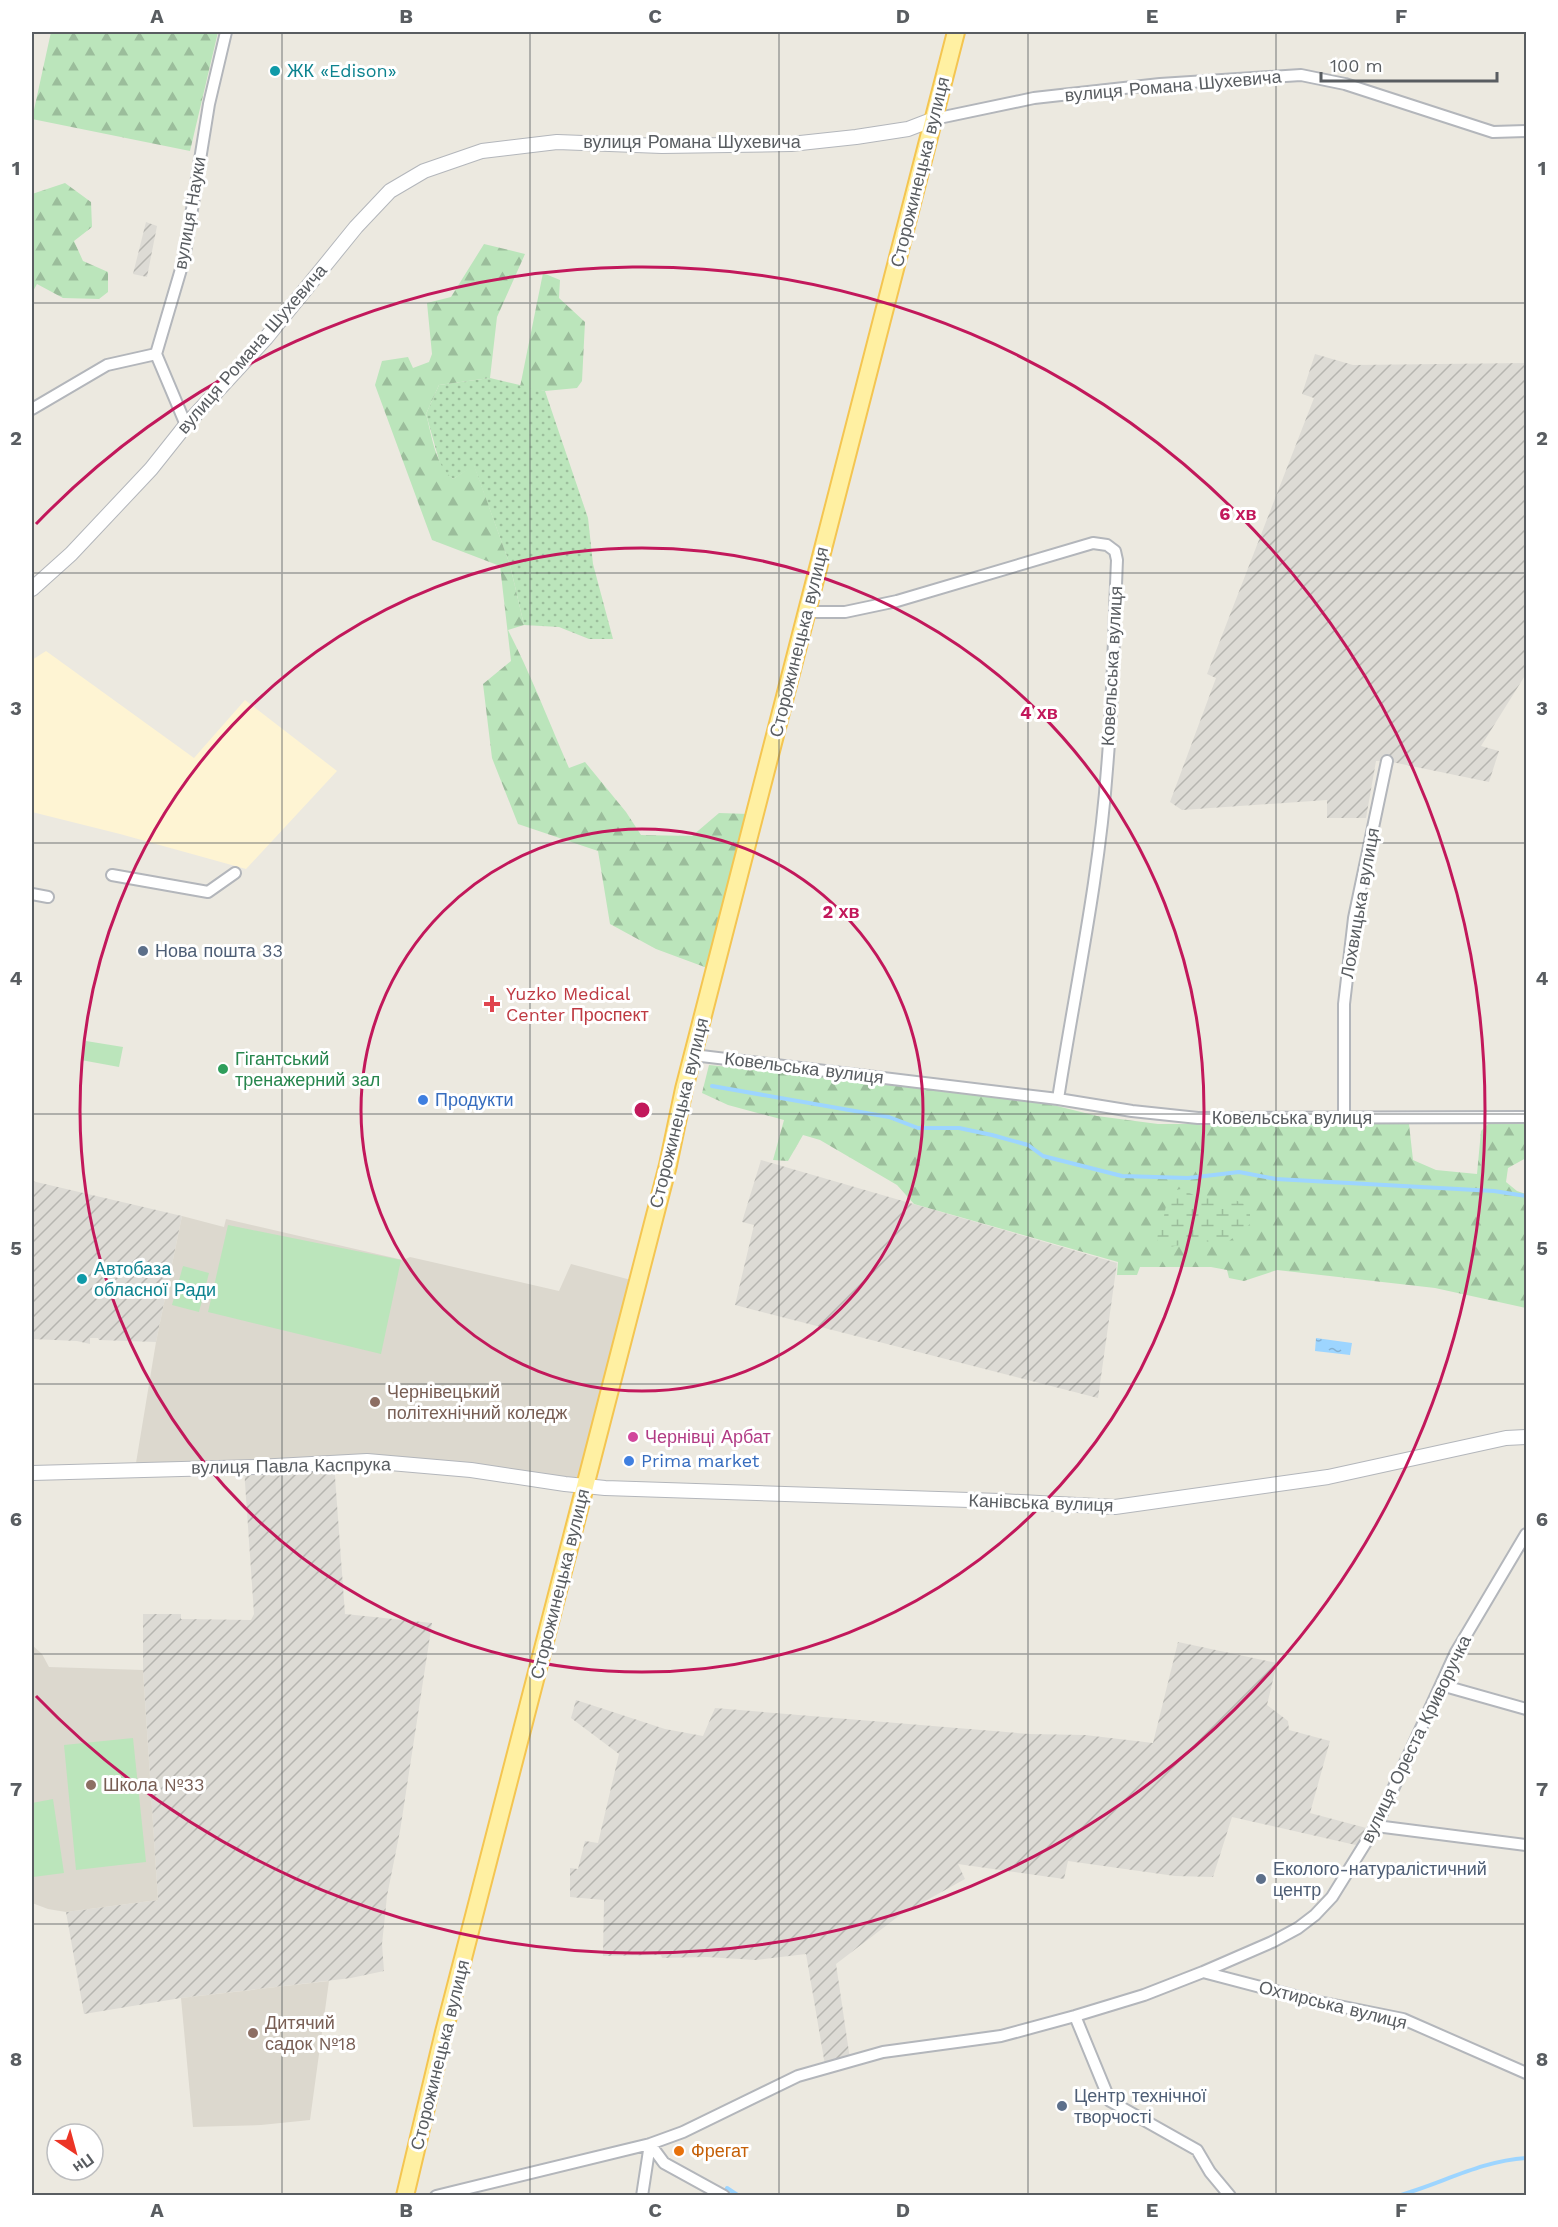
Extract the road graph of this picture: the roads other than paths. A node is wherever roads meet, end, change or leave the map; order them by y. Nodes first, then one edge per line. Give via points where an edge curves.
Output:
1 (226, 32) edge
2 (956, 32) edge
3 (934, 119) junction
4 (1527, 130) edge
5 (156, 354) junction
6 (32, 409) edge
7 (186, 425) junction
8 (32, 589) edge
9 (806, 612) junction
10 (1387, 761) dead end
11 (235, 873) dead end
12 (112, 875) dead end
13 (32, 894) edge
14 (48, 897) dead end
15 (693, 1055) junction
16 (1058, 1099) junction
17 (1527, 1117) edge
18 (1344, 1118) junction
19 (1527, 1437) edge
20 (32, 1473) edge
21 (585, 1487) junction
22 (1527, 1534) edge
23 (1441, 1685) junction
24 (1527, 1709) edge
25 (1376, 1826) junction
26 (1527, 1845) edge
27 (1203, 1972) junction
28 (1075, 2016) junction
29 (1527, 2073) edge
30 (650, 2144) junction
31 (405, 2196) edge
32 (436, 2196) edge
33 (642, 2196) edge
34 (724, 2196) edge
35 (1230, 2196) edge

1 - 5 street, вулиця Науки via 209,104 184,260
2 - 3 main road, Сторожинецька вулиця
3 - 4 street, вулиця Романа Шухевича via 1034,98 1160,84 1301,75 1345,84 1493,132
3 - 7 street, вулиця Романа Шухевича via 908,129 791,144 546,144 482,151 424,171 390,191 356,227 266,338
3 - 9 main road, Сторожинецька вулиця
5 - 6 street via 107,365
5 - 7 street
7 - 8 street, вулиця Романа Шухевича via 151,469 71,554
9 - 15 main road, Сторожинецька вулиця
9 - 16 street, Ковельська вулиця via 845,612 897,601 1093,543 1107,544 1115,551 1107,771 1090,913
10 - 18 street, Лохвицька вулиця via 1354,918 1344,1004
11 - 12 street via 208,892
13 - 14 street
15 - 16 street, Ковельська вулиця
15 - 21 main road, Сторожинецька вулиця
16 - 18 street, Ковельська вулиця via 1198,1118
17 - 18 street, Ковельська вулиця
19 - 21 street, Канівська вулиця via 1506,1438 1328,1477 1115,1507
20 - 21 street, вулиця Павла Каспрука via 367,1461 471,1470
21 - 31 main road, Сторожинецька вулиця
22 - 23 street, вулиця Ореста Криворучка via 1456,1652
23 - 24 street
23 - 25 street, вулиця Ореста Криворучка
25 - 26 street
25 - 27 street, вулиця Ореста Криворучка via 1345,1878 1315,1915 1272,1942
27 - 28 street, вулиця Ореста Криворучка
27 - 29 street, Охтирська вулиця via 1402,2019
28 - 30 street, вулиця Ореста Криворучка via 1001,2036 883,2052 798,2076
28 - 35 street via 1110,2101 1197,2150
30 - 32 street, вулиця Ореста Криворучка
30 - 33 street
30 - 34 street via 664,2163

